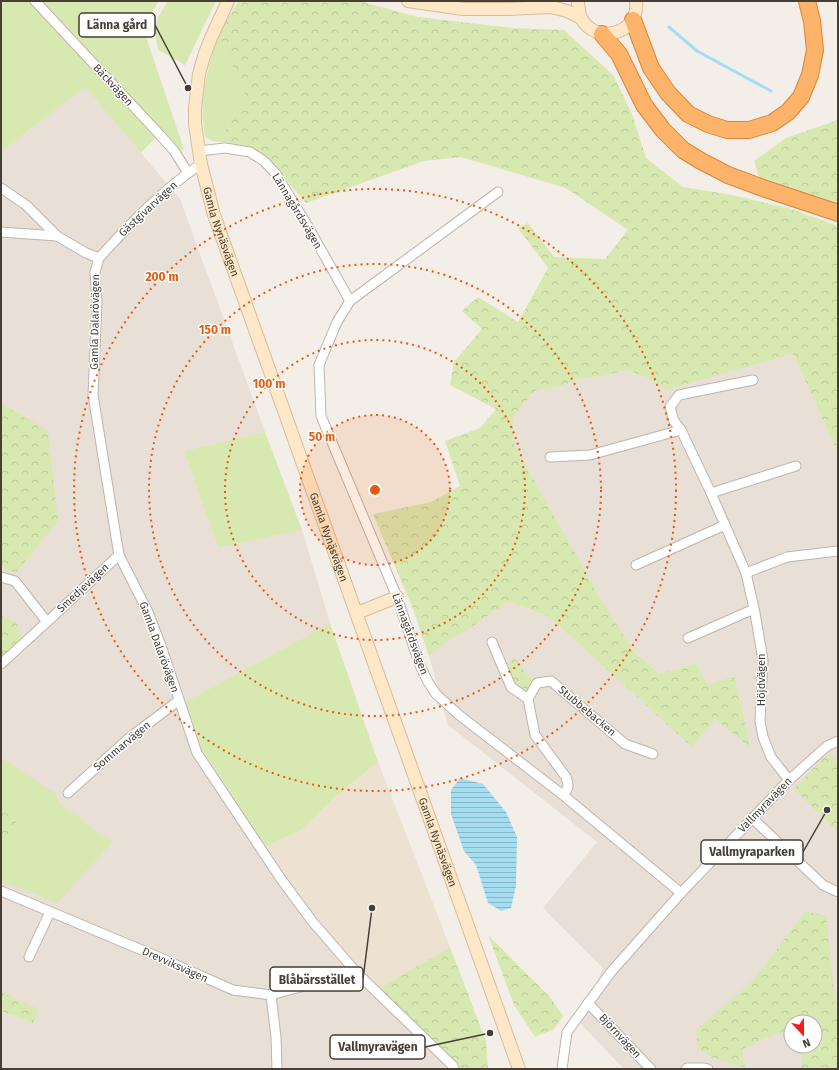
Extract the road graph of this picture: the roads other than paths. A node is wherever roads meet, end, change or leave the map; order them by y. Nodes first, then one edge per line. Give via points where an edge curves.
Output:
1 (35, 1) edge
2 (228, 1) edge
3 (408, 1) edge
4 (578, 1) edge
5 (807, 1) edge
6 (638, 7) edge
7 (581, 18) junction
8 (602, 34) junction
9 (199, 151) junction
10 (201, 164) junction
11 (188, 173) junction
12 (1, 188) edge
13 (498, 192) dead end
14 (838, 213) edge
15 (1, 232) edge
16 (56, 236) junction
17 (99, 258) junction
18 (350, 301) junction
19 (753, 380) dead end
20 (681, 430) junction
21 (550, 457) dead end
22 (796, 466) dead end
23 (711, 493) junction
24 (725, 525) junction
25 (838, 550) edge
26 (119, 555) junction
27 (636, 565) dead end
28 (746, 574) junction
29 (1, 577) edge
30 (397, 597) junction
31 (754, 609) junction
32 (356, 613) junction
33 (47, 622) junction
34 (688, 638) dead end
35 (492, 642) dead end
36 (1, 664) edge
37 (528, 699) junction
38 (178, 701) junction
39 (838, 741) edge
40 (653, 754) dead end
41 (789, 780) junction
42 (68, 793) dead end
43 (563, 795) junction
44 (752, 818) junction
45 (1, 891) edge
46 (838, 892) edge
47 (681, 893) junction
48 (50, 912) junction
49 (29, 956) dead end
50 (356, 972) junction
51 (271, 995) junction
52 (588, 1003) junction
53 (278, 1069) edge
54 (454, 1069) edge
55 (519, 1069) edge
56 (562, 1069) edge
57 (651, 1069) edge
58 (686, 1069) edge
59 (708, 1069) edge

1 - 11 street, Bäckvägen via 161,136
2 - 9 street, Gamla Nynäsvägen via 211,38 199,74 195,124
3 - 7 street via 463,9 552,7
4 - 7 street
5 - 6 highway via 815,50 810,75 801,97 788,112 772,123 749,130 727,130 708,124 688,114 668,93 651,68 640,40
6 - 8 street via 625,29 614,34
7 - 8 street via 590,28
8 - 14 highway via 619,54 644,105 663,130 683,150 728,175
9 - 10 street, Gamla Nynäsvägen
9 - 18 street, Lännagårdsvägen via 225,148 250,152 264,161 276,174
10 - 11 street, Gästgivarvägen
10 - 32 street, Gamla Nynäsvägen via 214,215
11 - 17 street, Gästgivarvägen via 121,233
12 - 16 street via 26,206
13 - 18 street, Lännagårdsvägen
15 - 16 street
16 - 17 street
17 - 26 street, Gamla Dalarövägen via 95,272 97,300 93,395
18 - 30 street, Lännagårdsvägen via 336,322 319,365 321,416
19 - 20 street, Höjdvägen via 680,395 670,407 674,421
20 - 21 street via 590,455
20 - 23 street, Höjdvägen
22 - 23 street
23 - 24 street, Höjdvägen
24 - 27 street
24 - 28 street, Höjdvägen
25 - 28 street via 787,557
26 - 33 street, Smedjevägen
26 - 38 street, Gamla Dalarövägen via 148,612
28 - 31 street, Höjdvägen
29 - 33 street, Smedjevägen via 16,581
30 - 32 street
30 - 43 street, Lännagårdsvägen via 419,663 436,694 459,715
31 - 34 street
31 - 41 street, Höjdvägen via 763,660 760,721 763,737 771,757
32 - 55 street, Gamla Nynäsvägen
33 - 36 street, Smedjevägen
35 - 37 street via 511,687
37 - 40 street, Stubbebacken via 537,683 551,682 625,744
37 - 43 street via 536,735 566,777 568,788
38 - 42 street, Sommarvägen via 129,738
38 - 50 street, Gamla Dalarövägen via 200,759 281,879 312,921
39 - 41 street, Vallmyravägen via 827,746
41 - 44 street, Vallmyravägen
43 - 47 street, Lännagårdsvägen
44 - 46 street via 823,885
44 - 47 street, Vallmyravägen
45 - 48 street, Drevviksvägen
47 - 52 street, Vallmyravägen via 611,972
48 - 49 street
48 - 51 street, Drevviksvägen via 233,990
50 - 51 street, Drevviksvägen
50 - 54 street, Gamla Dalarövägen
51 - 53 street
52 - 56 street, Vallmyravägen via 567,1032
52 - 57 street, Björnvägen
58 - 59 street

